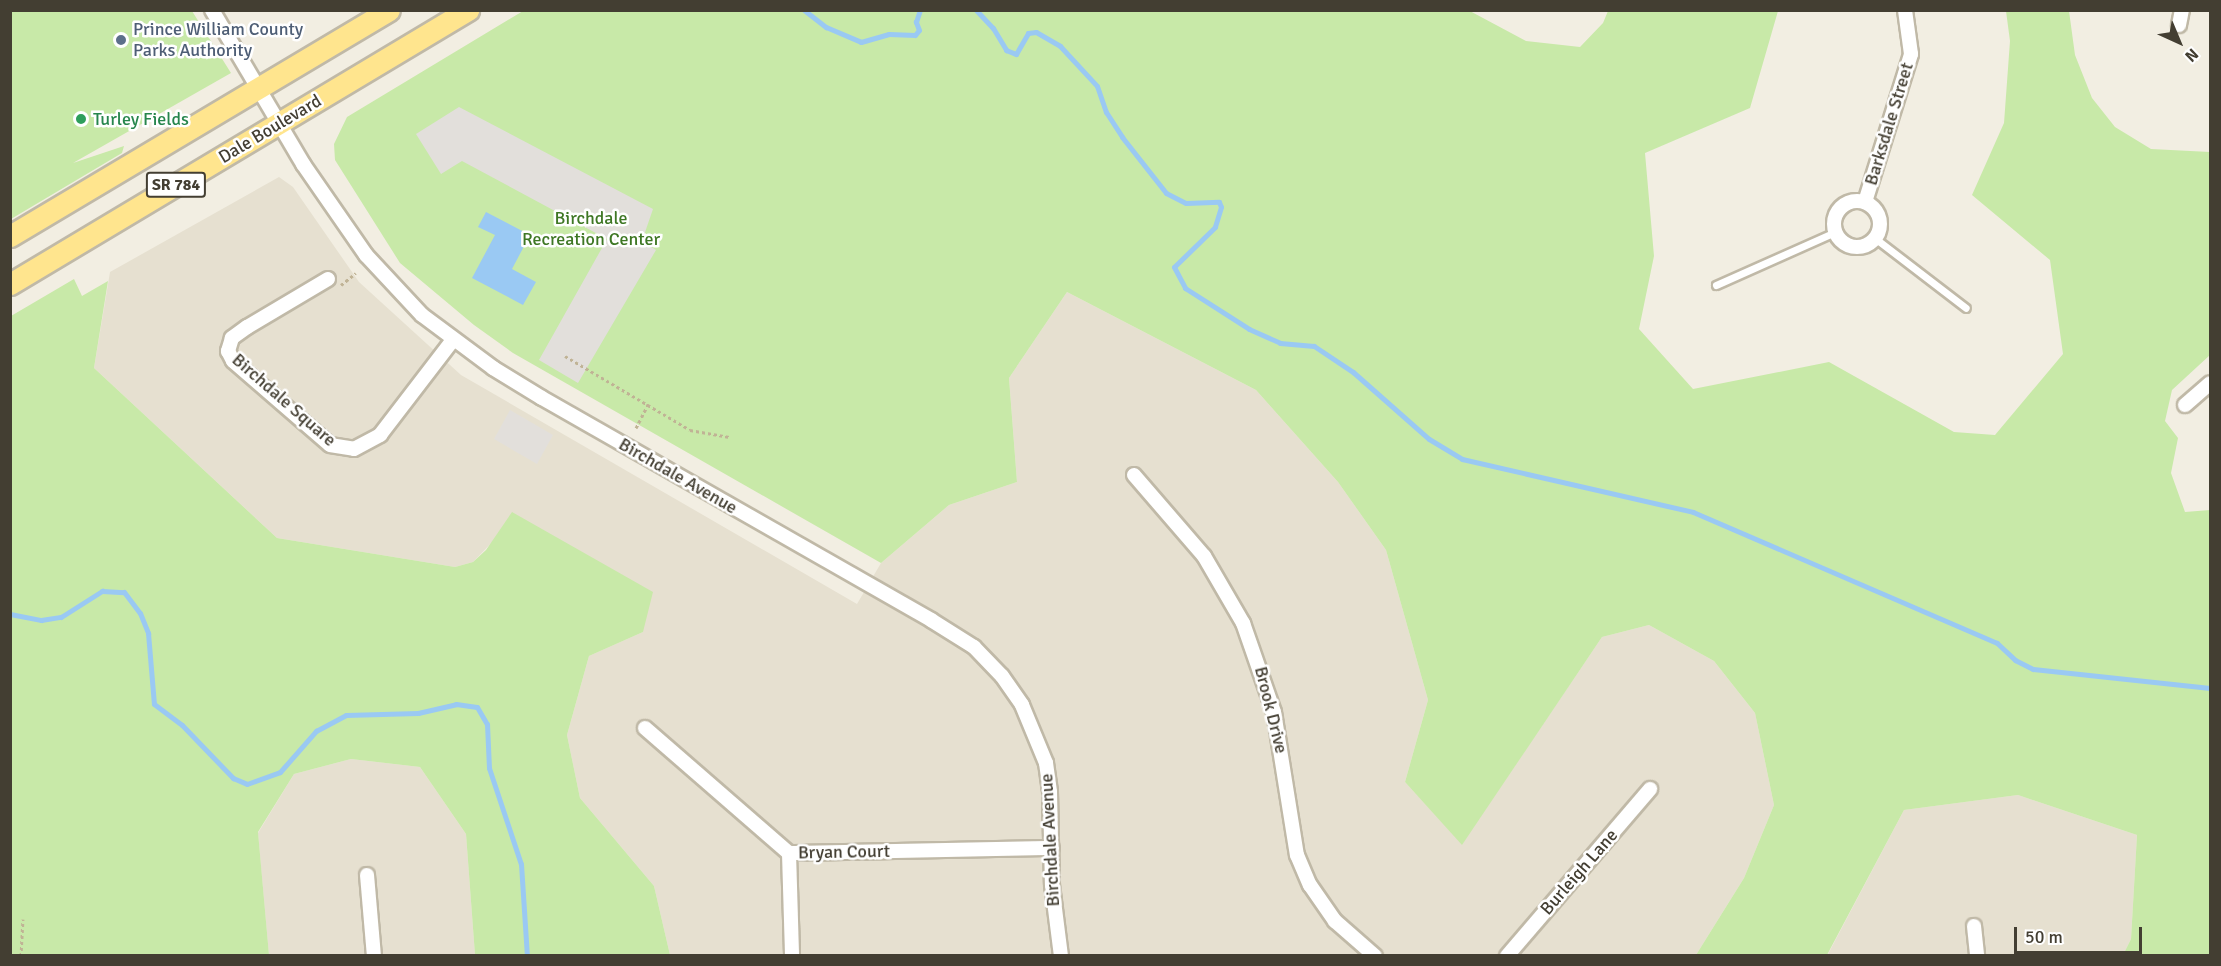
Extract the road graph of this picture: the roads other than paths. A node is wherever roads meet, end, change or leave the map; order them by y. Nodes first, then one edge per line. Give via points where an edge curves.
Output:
1 (212, 10) edge
2 (389, 10) edge
3 (468, 10) edge
4 (1905, 10) edge
5 (2182, 10) edge
6 (2179, 25) dead end
7 (259, 88) junction
8 (279, 123) junction
9 (1865, 202) junction
10 (1834, 232) junction
11 (10, 236) edge
12 (1876, 238) junction
13 (328, 279) dead end
14 (10, 284) edge
15 (1716, 285) dead end
16 (1966, 308) dead end
17 (453, 340) junction
18 (2211, 383) edge
19 (2185, 405) dead end
20 (1134, 475) dead end
21 (645, 728) dead end
22 (1650, 789) dead end
23 (1052, 848) junction
24 (789, 853) junction
25 (367, 875) dead end
26 (1974, 926) dead end
27 (374, 956) edge
28 (792, 956) edge
29 (1061, 956) edge
30 (1375, 956) edge
31 (1507, 956) edge
32 (1977, 956) edge

1 - 7 street, Birchdale Avenue
2 - 7 main road, SR 784
3 - 8 main road, Dale Boulevard / SR 784
4 - 9 street, Barksdale Street via 1911,54
5 - 6 street
7 - 8 street, Birchdale Avenue
7 - 11 main road, SR 784
8 - 14 main road, Dale Boulevard / SR 784
8 - 17 street, Birchdale Avenue via 366,255 394,289
9 - 10 street, Barksdale Street via 1844,205 1834,217
9 - 12 street, Barksdale Street via 1879,217
10 - 12 street via 1843,244 1857,248
10 - 15 lane
12 - 16 lane
13 - 17 street, Birchdale Square via 247,327 232,338 228,351 233,360 330,445 354,449 380,435
17 - 23 street, Birchdale Avenue via 542,398 974,647 1002,676 1037,736 1050,792
18 - 19 street
20 - 30 street, Brook Drive via 1204,556 1243,623 1274,712 1297,855 1310,885 1335,921
21 - 24 street, Bryan Court
22 - 31 street, Burleigh Lane
23 - 24 street, Bryan Court
23 - 29 street, Birchdale Avenue via 1054,916
24 - 28 street
25 - 27 street
26 - 32 street

